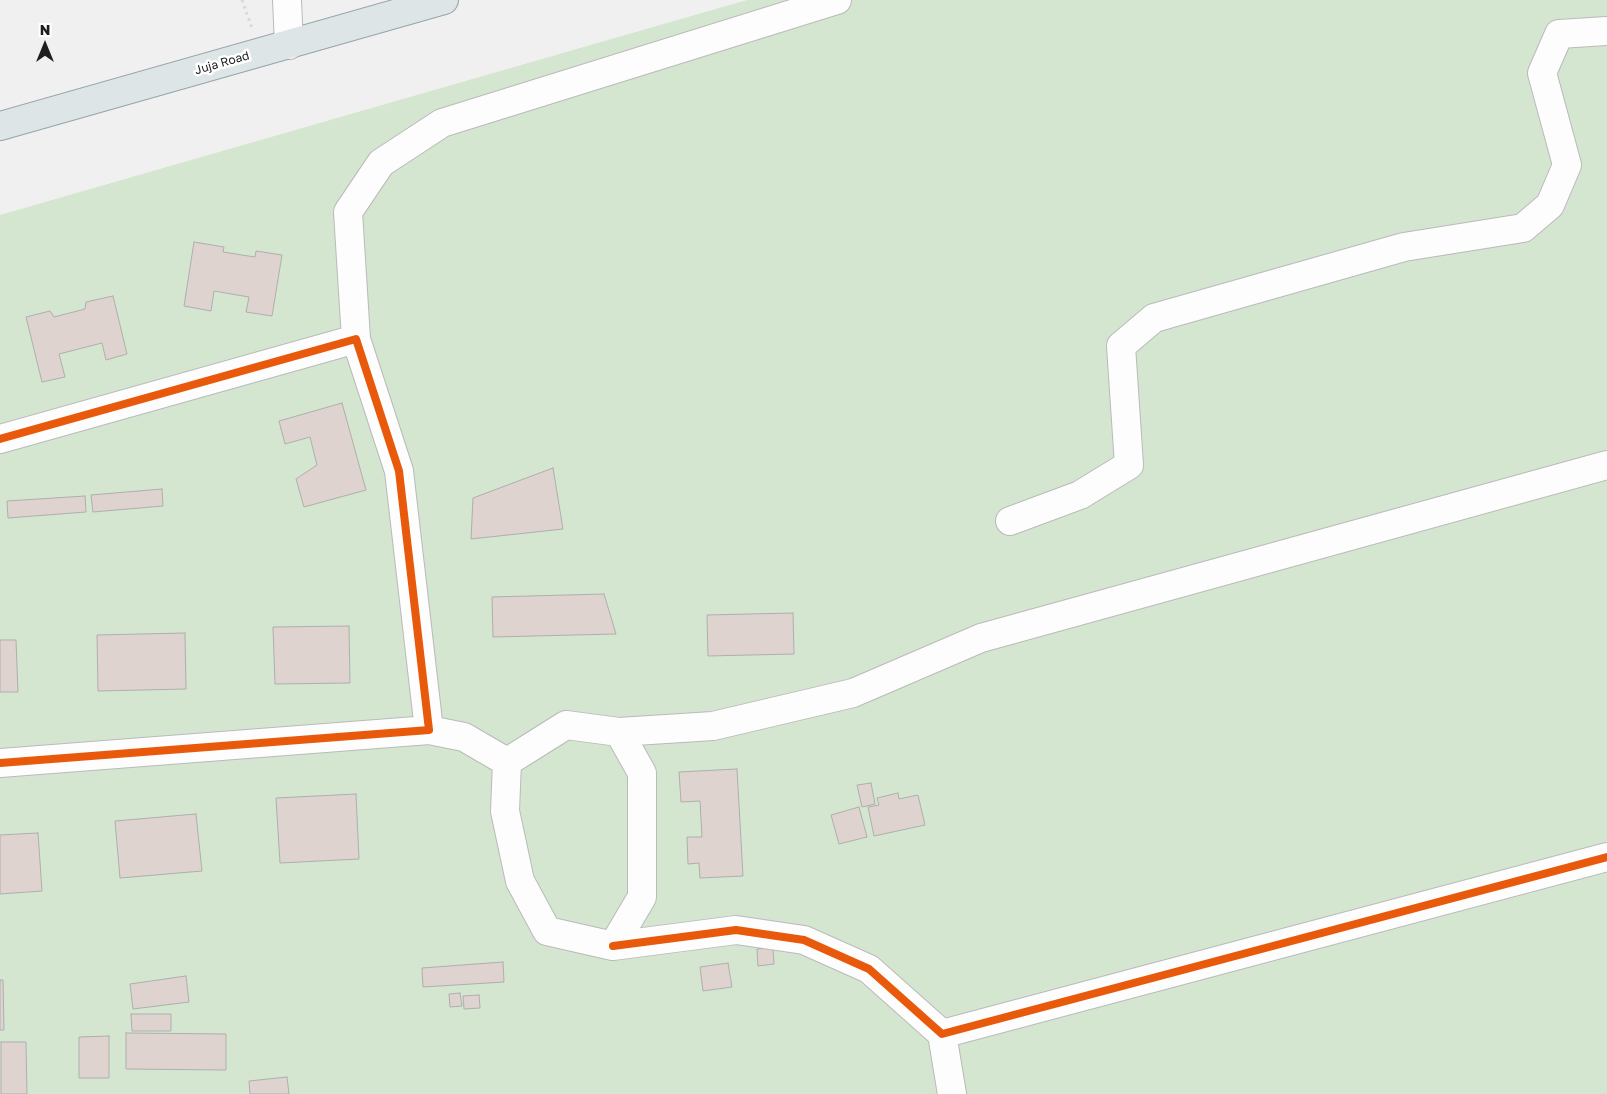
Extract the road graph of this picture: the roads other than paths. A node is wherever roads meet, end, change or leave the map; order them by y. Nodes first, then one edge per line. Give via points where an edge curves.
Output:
1 (287, 0) edge
2 (836, 0) edge
3 (434, 1) edge
4 (381, 9) edge
5 (1607, 31) edge
6 (289, 45) junction
7 (0, 126) edge
8 (356, 339) junction
9 (0, 439) edge
10 (1607, 465) edge
11 (1010, 521) dead end
12 (429, 730) junction
13 (619, 732) junction
14 (507, 762) junction
15 (0, 764) edge
16 (1607, 858) edge
17 (613, 946) junction
18 (942, 1034) junction
19 (952, 1094) edge

1 - 6 street
2 - 8 street via 442,123 381,163 348,212
3 - 4 main road, Juja Road
4 - 6 main road, Juja Road
5 - 11 street via 1560,34 1542,73 1567,165 1550,205 1523,228 1404,246 1154,318 1121,346 1129,464 1080,495
6 - 7 main road, Juja Road
8 - 9 street
8 - 12 street via 399,471
10 - 13 street via 981,638 853,693 713,726
12 - 14 street via 464,737
12 - 15 street
13 - 14 street via 566,725
13 - 17 street via 642,773 642,897
14 - 17 street via 506,811 520,881 547,931
16 - 18 street
17 - 18 street via 736,930 804,940 869,969
18 - 19 street

